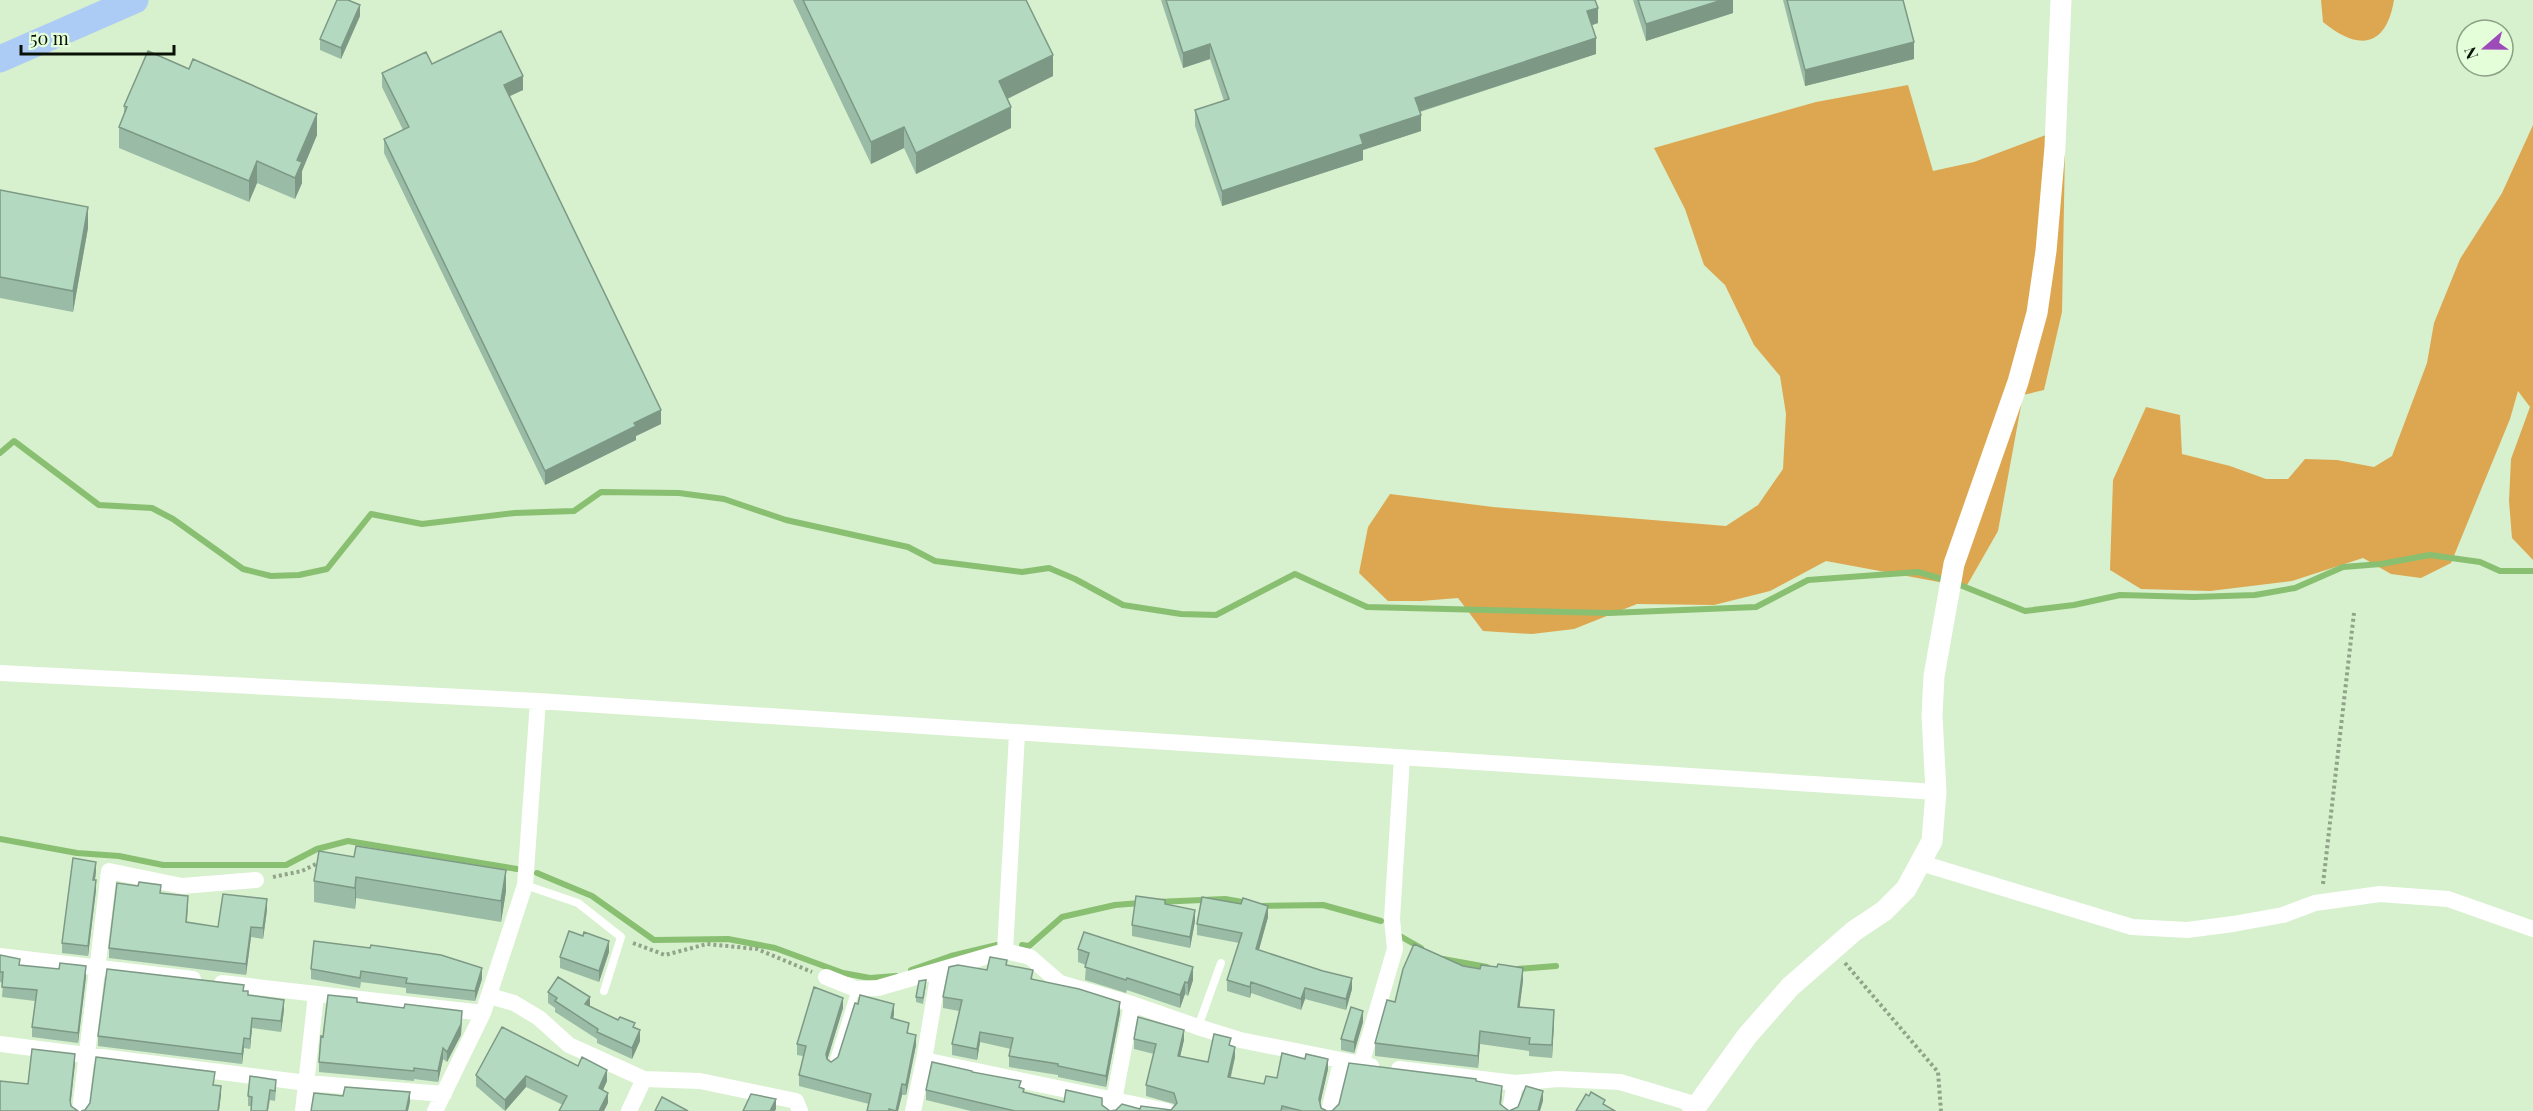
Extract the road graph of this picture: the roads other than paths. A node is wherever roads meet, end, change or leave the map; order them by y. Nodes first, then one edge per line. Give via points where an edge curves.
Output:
1 (135, 0) edge
2 (2061, 0) edge
3 (0, 59) edge
4 (0, 673) edge
5 (538, 701) junction
6 (1017, 734) junction
7 (1402, 758) junction
8 (1936, 792) junction
9 (1921, 863) junction
10 (256, 880) road end
11 (525, 885) junction
12 (2533, 929) edge
13 (1005, 951) junction
14 (0, 956) edge
15 (1221, 963) dead end
16 (97, 967) junction
17 (939, 971) junction
18 (826, 977) road end
19 (856, 989) junction
20 (604, 991) dead end
21 (316, 995) junction
22 (490, 996) junction
23 (1132, 1004) junction
24 (483, 1013) junction
25 (1198, 1028) junction
26 (0, 1044) edge
27 (89, 1054) junction
28 (924, 1060) junction
29 (1341, 1062) junction
30 (1360, 1065) junction
31 (832, 1066) edge
32 (644, 1079) junction
33 (307, 1083) junction
34 (1515, 1083) junction
35 (444, 1094) junction
36 (1113, 1105) edge
37 (1695, 1108) edge
38 (80, 1111) edge
39 (303, 1111) edge
40 (435, 1111) edge
41 (629, 1111) edge
42 (800, 1111) edge
43 (913, 1111) edge
44 (1167, 1111) edge
45 (1329, 1111) edge
46 (1510, 1111) edge

1 - 3 highway
2 - 8 street via 2055,147 2037,313 2018,382 1954,564 1935,676 1932,715
4 - 5 street
5 - 6 street
5 - 11 street
6 - 7 street
6 - 13 street
7 - 8 street
7 - 30 street via 1392,920 1395,949
8 - 9 street via 1932,842
9 - 12 street via 2132,927 2187,930 2380,894 2448,899
9 - 37 street via 1906,889 1884,911 1790,987 1747,1036
10 - 16 street via 182,886 109,871
11 - 20 lane via 578,903 621,937
11 - 22 street
13 - 17 street
13 - 23 street via 1030,957 1060,983
14 - 16 street
15 - 25 lane
16 - 21 street
16 - 27 street
17 - 19 street via 878,988
17 - 28 street
18 - 19 street
19 - 31 lane
21 - 24 street
21 - 33 street
22 - 24 street
22 - 32 street via 514,1003 539,1018 569,1045
23 - 25 street
23 - 36 street
24 - 35 street
25 - 29 street
26 - 27 street
27 - 33 street
27 - 38 street
28 - 36 street
28 - 43 street
29 - 30 street
29 - 45 street
30 - 34 street
32 - 41 street
32 - 42 street via 700,1081 796,1101
33 - 35 street
33 - 39 street
34 - 37 street via 1558,1079 1620,1082
34 - 46 street
35 - 40 street
36 - 44 street

